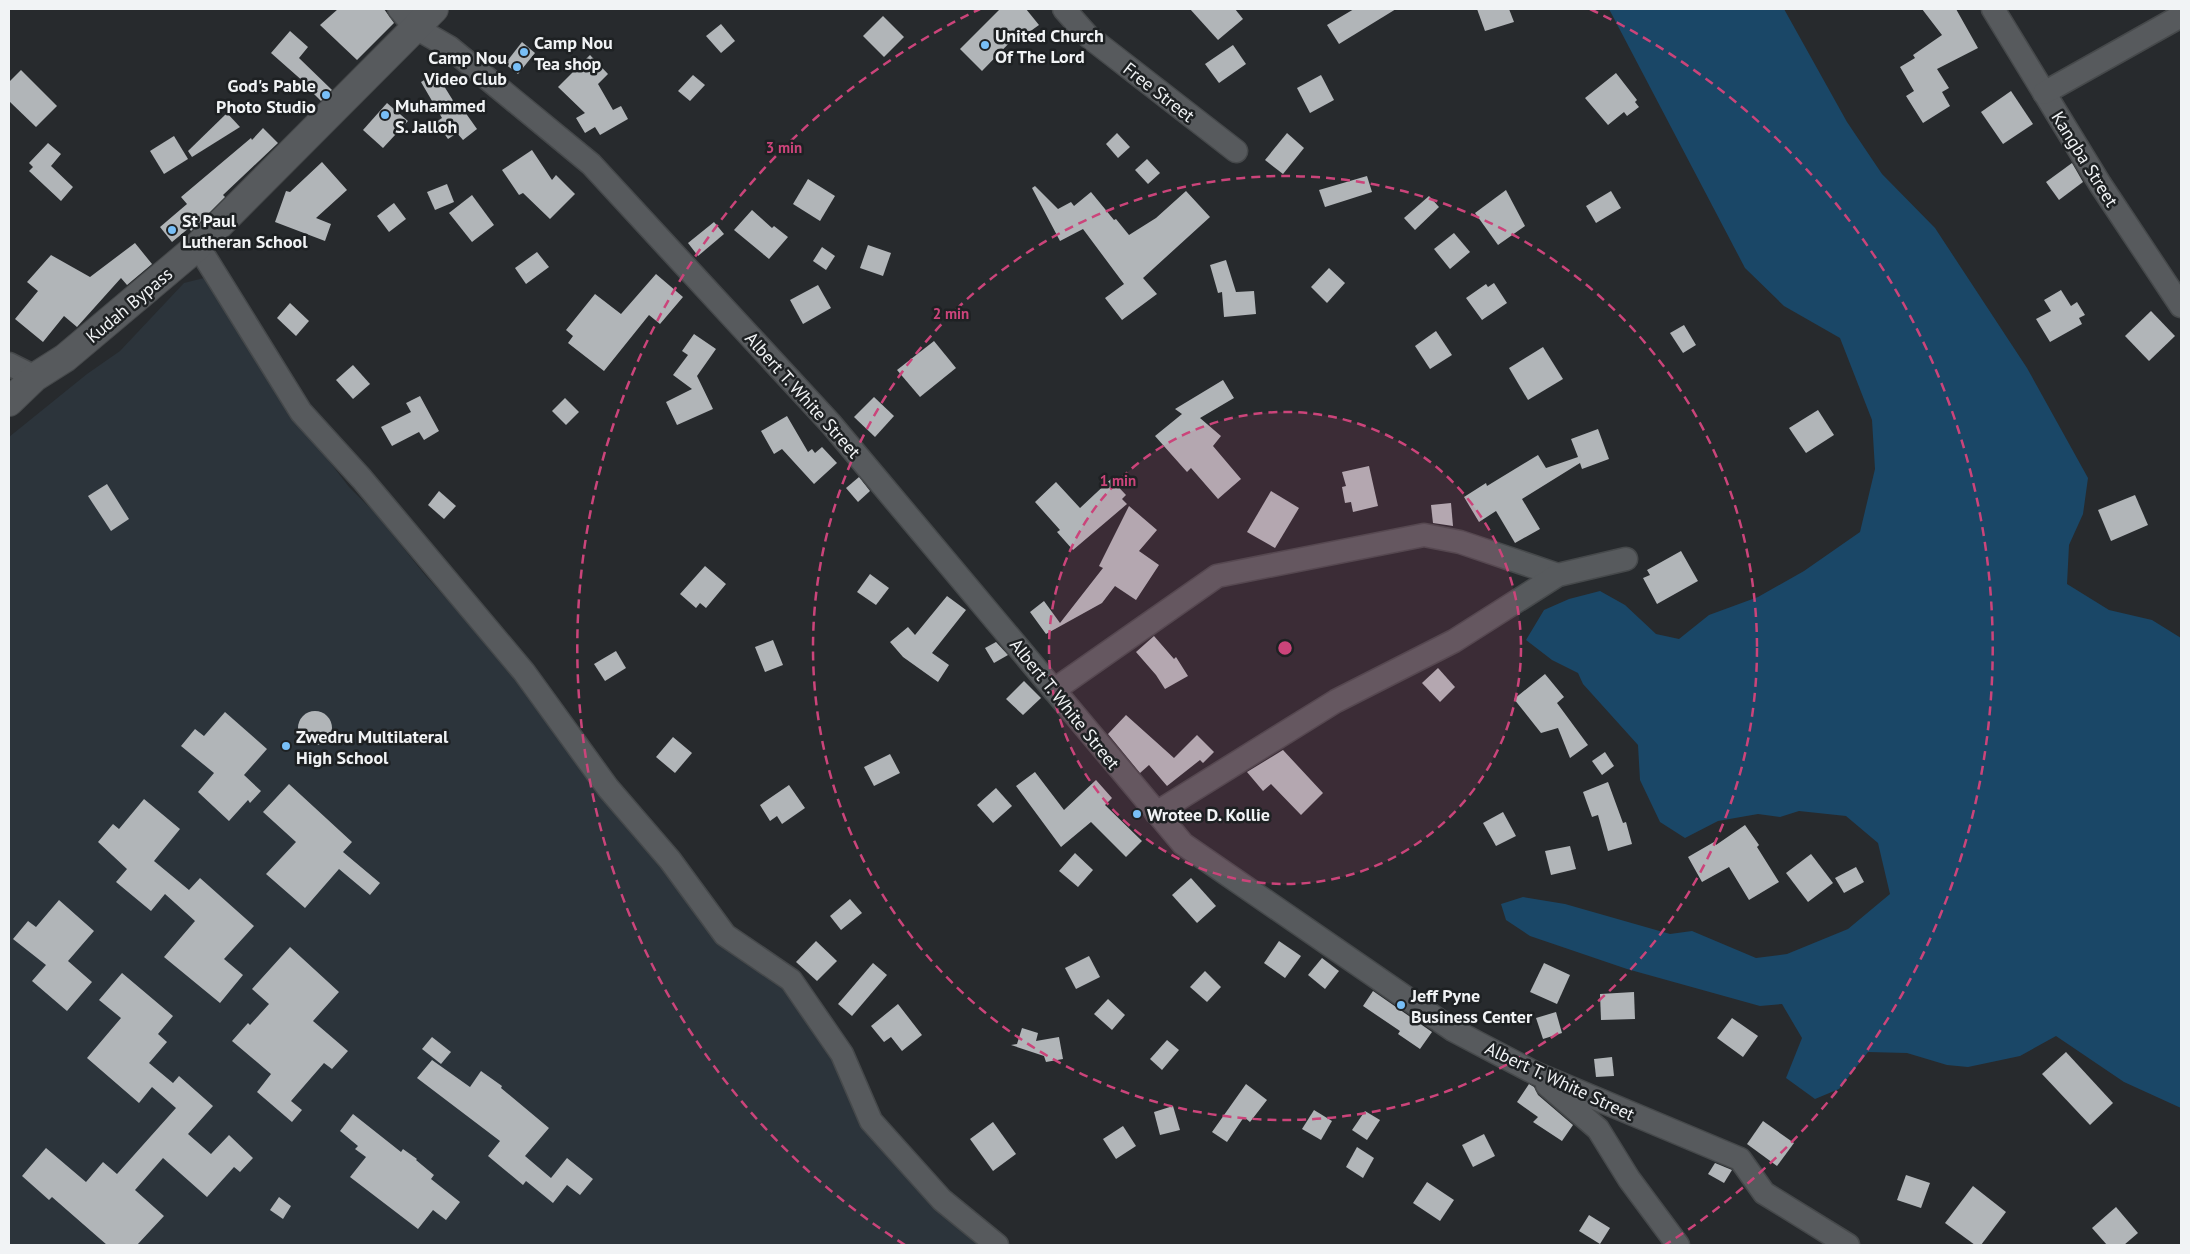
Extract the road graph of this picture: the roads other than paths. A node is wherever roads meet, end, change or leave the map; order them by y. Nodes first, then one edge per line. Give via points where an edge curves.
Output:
1 (1064, 9) edge
2 (1993, 9) edge
3 (416, 15) edge
4 (2181, 16) edge
5 (2044, 93) junction
6 (1236, 151) dead end
7 (198, 246) junction
8 (2181, 306) edge
9 (9, 364) edge
10 (35, 377) junction
11 (9, 402) edge
12 (1626, 560) dead end
13 (1558, 575) junction
14 (1054, 690) junction
15 (1156, 813) junction
16 (1535, 1073) junction
17 (1662, 1128) junction
18 (1598, 1129) junction
19 (997, 1245) edge
20 (1678, 1245) edge
21 (1848, 1245) edge

1 - 6 street, Free Street via 1088,36
2 - 5 street, Kangba Street
3 - 7 street, Kudah Bypass
3 - 14 street, Albert T. White Street via 449,47 591,164 831,424
4 - 5 street
5 - 8 street, Kangba Street
7 - 10 street, Kudah Bypass via 65,358
7 - 19 street via 301,412 362,479 524,672 608,788 670,860 725,934 791,980 842,1054 871,1121 942,1200
9 - 10 street
10 - 11 street, Kudah Bypass
12 - 13 street
13 - 14 street via 1460,542 1424,535 1217,576
13 - 15 street via 1454,641 1336,701
14 - 15 street, Albert T. White Street
15 - 16 street, Albert T. White Street via 1183,844 1453,1030
16 - 17 street, Albert T. White Street
16 - 18 street
17 - 18 street
17 - 21 street, Albert T. White Street via 1740,1159 1764,1193
18 - 20 street via 1629,1179

